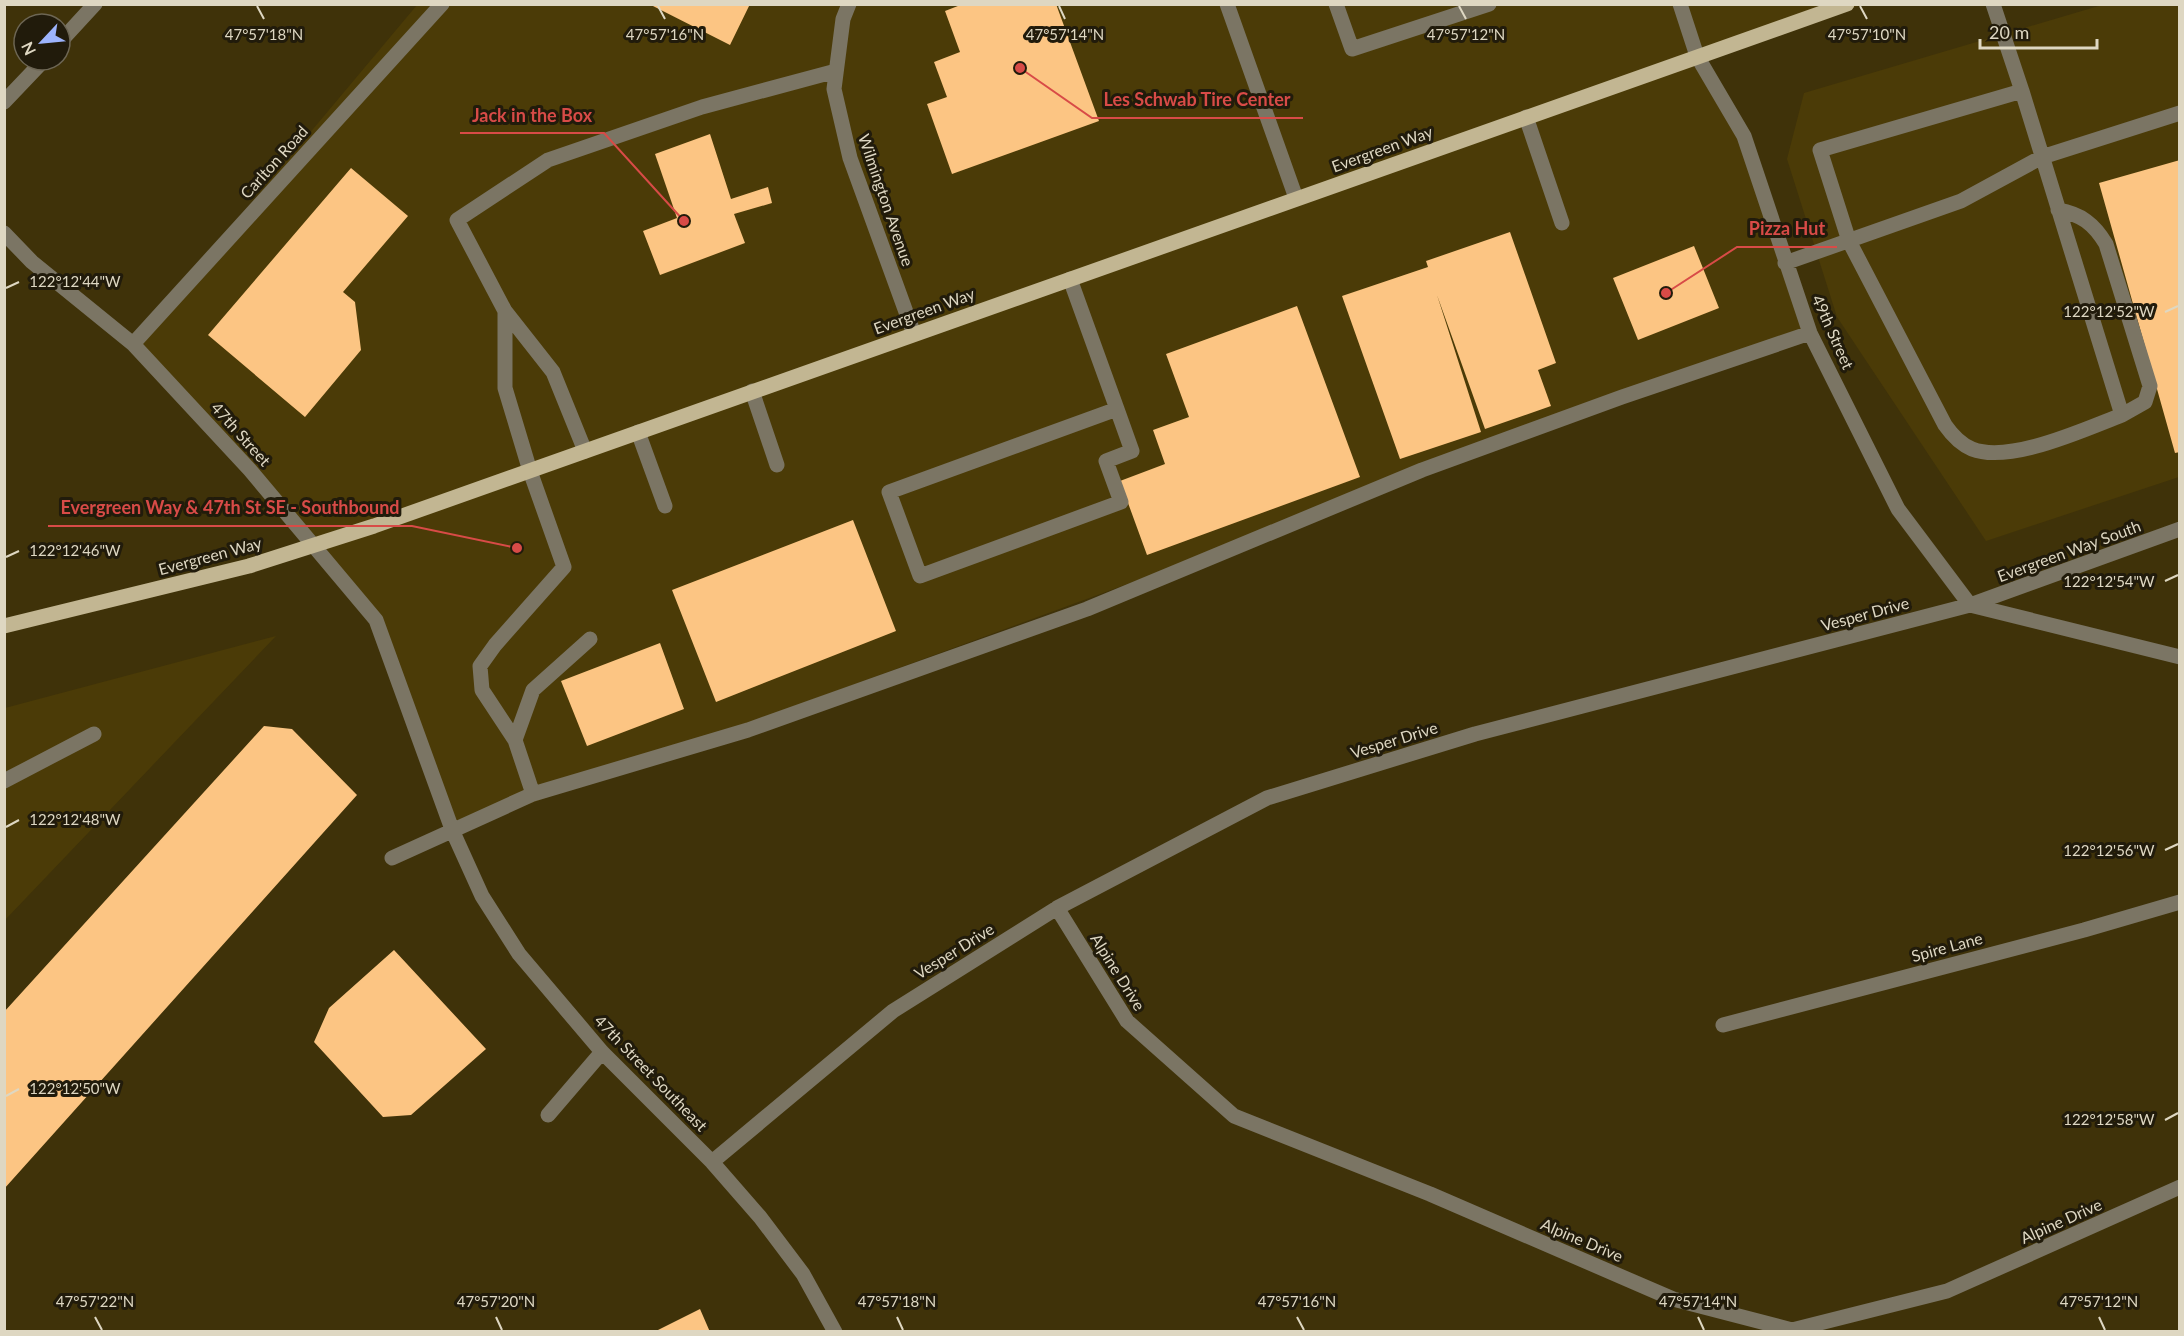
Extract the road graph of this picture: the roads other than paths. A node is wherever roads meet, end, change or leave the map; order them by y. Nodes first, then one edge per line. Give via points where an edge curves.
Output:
1 (95, 4) edge
2 (442, 4) edge
3 (849, 4) edge
4 (1227, 4) edge
5 (1336, 4) edge
6 (1489, 4) edge
7 (1680, 4) edge
8 (1847, 4) edge
9 (1993, 4) edge
10 (72, 29) edge
11 (1697, 56) junction
12 (836, 71) junction
13 (33, 72) edge
14 (2022, 91) junction
15 (4, 102) edge
16 (2180, 113) edge
17 (1526, 117) junction
18 (2042, 157) junction
19 (1296, 198) junction
20 (2058, 210) junction
21 (1562, 223) dead end
22 (4, 233) edge
23 (1849, 241) junction
24 (1785, 263) junction
25 (1070, 279) junction
26 (505, 311) junction
27 (1810, 333) junction
28 (914, 334) junction
29 (133, 344) junction
30 (752, 391) junction
31 (1117, 409) junction
32 (2122, 415) junction
33 (638, 432) junction
34 (585, 451) junction
35 (777, 465) dead end
36 (530, 471) junction
37 (665, 506) dead end
38 (2180, 529) edge
39 (314, 545) junction
40 (1970, 606) junction
41 (4, 626) edge
42 (590, 639) dead end
43 (2180, 657) edge
44 (94, 734) dead end
45 (515, 740) junction
46 (4, 781) edge
47 (533, 794) junction
48 (453, 832) junction
49 (392, 858) dead end
50 (2180, 902) edge
51 (1057, 908) junction
52 (1723, 1025) dead end
53 (602, 1052) junction
54 (548, 1115) dead end
55 (712, 1162) junction
56 (2180, 1187) edge
57 (835, 1332) edge

1 - 10 street
2 - 29 street, Carlton Road
3 - 12 street, Wilmington Avenue via 843,19
4 - 19 street
5 - 6 street via 1352,49
7 - 11 street, 49th Street
8 - 11 main road, Evergreen Way
9 - 14 street
11 - 17 main road, Evergreen Way
11 - 24 street, 49th Street via 1744,136
12 - 26 street via 702,107 548,160 457,220
12 - 28 street, Wilmington Avenue via 834,89 850,158
13 - 15 street
14 - 18 street
14 - 23 street via 1820,150
16 - 18 street
17 - 19 main road, Evergreen Way
17 - 21 street
18 - 20 street
18 - 23 street via 1961,201
19 - 25 main road, Evergreen Way
20 - 32 street
20 - 32 street via 2087,220 2106,244 2150,386 2145,402
22 - 29 street, 47th Street via 32,262
23 - 24 street
23 - 32 street via 1945,425 1971,449 2007,452 2042,445
24 - 27 street, 49th Street
25 - 28 main road, Evergreen Way
25 - 31 street
26 - 34 street via 553,372
26 - 36 street via 505,388
27 - 40 street, 49th Street via 1898,509
27 - 47 street via 1422,470 1087,609 748,730
28 - 30 main road, Evergreen Way
29 - 39 street, 47th Street
30 - 33 main road, Evergreen Way
30 - 35 street
31 - 31 street via 889,492 920,576 1121,502 1106,460 1132,451
33 - 34 main road, Evergreen Way
33 - 37 street
34 - 36 main road, Evergreen Way
36 - 39 main road, Evergreen Way
36 - 45 street via 564,567 480,666 482,690
38 - 40 street, Evergreen Way South
39 - 41 main road, Evergreen Way via 249,566
39 - 48 street, 47th Street via 376,620
40 - 43 street, Vesper Drive
40 - 51 street, Vesper Drive via 1475,734 1267,798
42 - 45 street via 533,690
44 - 46 street
45 - 47 street
47 - 48 street
48 - 49 street
48 - 53 street, 47th Street Southeast via 482,896 519,954
50 - 52 street, Spire Lane
51 - 55 street, Vesper Drive via 893,1011
51 - 56 street, Alpine Drive via 1127,1022 1234,1116 1430,1194 1673,1299 1792,1330 1947,1291
53 - 54 street
53 - 55 street, 47th Street Southeast
55 - 57 street, 47th Street Southeast via 760,1216 803,1274

